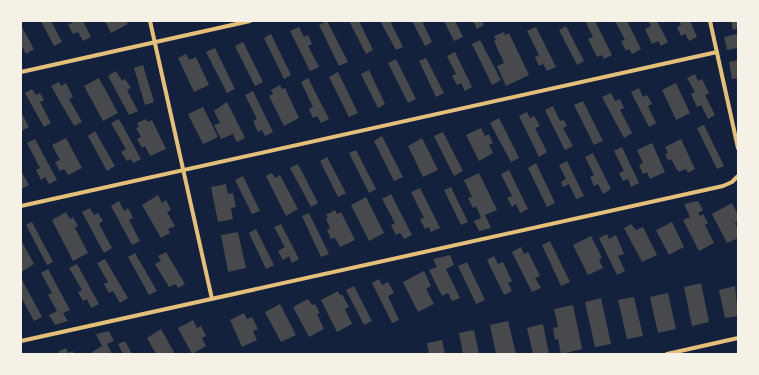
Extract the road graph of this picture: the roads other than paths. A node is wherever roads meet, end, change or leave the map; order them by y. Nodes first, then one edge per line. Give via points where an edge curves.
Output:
1 (150, 21) edge
2 (250, 21) edge
3 (710, 21) edge
4 (155, 42) junction
5 (717, 52) junction
6 (21, 72) edge
7 (738, 148) edge
8 (183, 170) junction
9 (738, 176) edge
10 (21, 206) edge
11 (212, 299) junction
12 (738, 338) edge
13 (21, 341) edge
14 (667, 354) edge

1 - 4 street
2 - 4 street
3 - 5 street
4 - 6 street
4 - 8 street
5 - 7 street
5 - 8 street
8 - 10 street
8 - 11 street
9 - 11 street via 723,186
11 - 13 street
12 - 14 street

